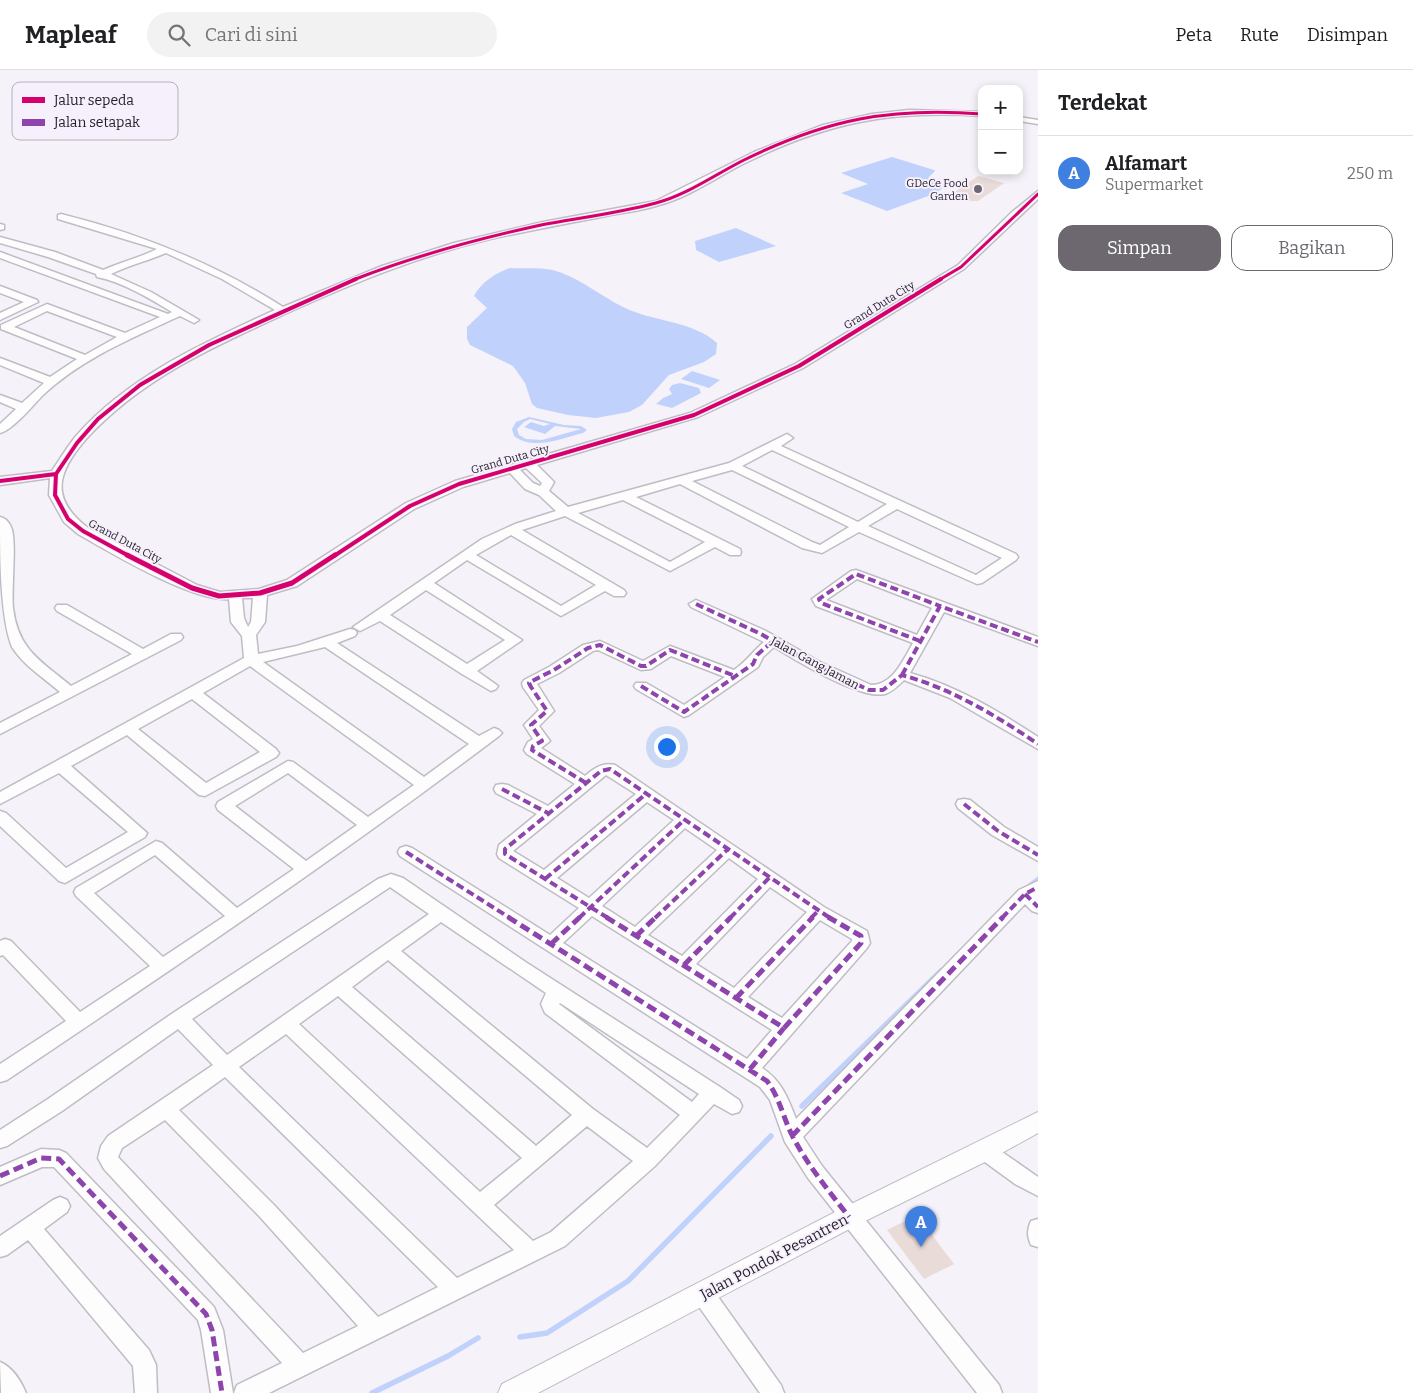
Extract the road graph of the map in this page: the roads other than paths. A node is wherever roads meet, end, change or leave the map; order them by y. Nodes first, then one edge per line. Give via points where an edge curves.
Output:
1 (978, 114) edge
2 (1023, 120) edge
3 (1038, 122) edge
4 (1038, 194) edge
5 (61, 217) dead end
6 (0, 240) edge
7 (20, 244) junction
8 (162, 248) junction
9 (0, 254) edge
10 (104, 273) junction
11 (80, 284) junction
12 (0, 289) edge
13 (283, 311) junction
14 (180, 312) junction
15 (0, 317) edge
16 (168, 317) junction
17 (194, 320) dead end
18 (125, 337) junction
19 (86, 359) junction
20 (0, 361) edge
21 (52, 382) junction
22 (0, 398) edge
23 (19, 406) junction
24 (0, 412) edge
25 (0, 430) edge
26 (788, 438) dead end
27 (772, 446) junction
28 (530, 464) junction
29 (732, 466) junction
30 (512, 468) junction
31 (56, 474) junction
32 (680, 480) junction
33 (0, 481) edge
34 (543, 492) junction
35 (625, 496) junction
36 (896, 504) junction
37 (567, 512) junction
38 (0, 521) edge
39 (858, 527) junction
40 (512, 530) junction
41 (715, 542) junction
42 (735, 552) dead end
43 (467, 555) junction
44 (426, 584) junction
45 (605, 585) junction
46 (260, 593) junction
47 (618, 593) dead end
48 (235, 595) junction
49 (696, 604) dead end
50 (940, 606) junction
51 (62, 608) dead end
52 (381, 615) junction
53 (249, 635) junction
54 (176, 637) dead end
55 (773, 641) junction
56 (920, 641) junction
57 (327, 642) junction
58 (1038, 642) edge
59 (142, 654) junction
60 (251, 660) junction
61 (467, 671) junction
62 (902, 675) junction
63 (735, 676) junction
64 (491, 686) dead end
65 (641, 686) dead end
66 (69, 692) junction
67 (192, 692) junction
68 (128, 728) junction
69 (0, 729) edge
70 (494, 733) dead end
71 (480, 744) junction
72 (1038, 744) edge
73 (60, 765) junction
74 (586, 783) junction
75 (425, 785) junction
76 (502, 789) dead end
77 (648, 793) junction
78 (0, 798) edge
79 (964, 804) dead end
80 (548, 813) junction
81 (0, 817) edge
82 (684, 820) junction
83 (369, 826) junction
84 (728, 849) junction
85 (406, 852) dead end
86 (1038, 855) edge
87 (306, 870) junction
88 (770, 877) junction
89 (545, 879) junction
90 (1034, 896) edge
91 (590, 907) junction
92 (818, 911) junction
93 (441, 914) junction
94 (237, 917) junction
95 (636, 936) junction
96 (551, 944) junction
97 (0, 949) edge
98 (389, 950) junction
99 (684, 965) junction
100 (163, 968) junction
101 (340, 987) junction
102 (556, 991) junction
103 (736, 998) junction
104 (179, 1018) junction
105 (79, 1022) junction
106 (287, 1024) junction
107 (784, 1028) junction
108 (226, 1066) junction
109 (750, 1069) junction
110 (0, 1074) edge
111 (713, 1093) junction
112 (732, 1106) dead end
113 (166, 1109) junction
114 (692, 1113) junction
115 (586, 1115) junction
116 (1038, 1122) edge
117 (792, 1136) junction
118 (0, 1140) edge
119 (985, 1151) junction
120 (536, 1158) junction
121 (648, 1160) junction
122 (0, 1176) edge
123 (1038, 1187) edge
124 (481, 1204) junction
125 (60, 1206) dead end
126 (849, 1217) junction
127 (30, 1227) junction
128 (1038, 1228) edge
129 (1038, 1238) edge
130 (0, 1248) edge
131 (530, 1252) junction
132 (454, 1289) junction
133 (703, 1294) junction
134 (374, 1329) junction
135 (300, 1366) junction
136 (0, 1373) edge
137 (15, 1393) edge
138 (146, 1393) edge
139 (222, 1393) edge
140 (245, 1393) edge
141 (511, 1393) edge
142 (773, 1393) edge
143 (991, 1393) edge

1 - 13 street via 927,113 840,122 746,159 658,203 491,236 430,253 364,276
2 - 3 street
4 - 28 street, Grand Duta City via 961,267 799,366 694,415
5 - 8 street
6 - 7 street
7 - 9 street
7 - 10 street
8 - 10 street via 138,262
8 - 13 street via 206,266
9 - 11 street
10 - 11 street
10 - 14 street
11 - 16 street
12 - 15 street via 33,302
13 - 31 street via 186,356 152,376 114,405 80,439
14 - 16 street
14 - 17 street
16 - 18 street
18 - 19 street
18 - 19 street via 47,307 5,327
19 - 21 street
20 - 21 street
21 - 23 street
22 - 23 street
23 - 24 street
23 - 25 street
26 - 27 street
27 - 29 street
27 - 36 street
28 - 30 street, Grand Duta City
28 - 34 street via 548,482
29 - 32 street
29 - 39 street
30 - 34 street via 529,486
30 - 46 street, Grand Duta City via 459,484 410,506 292,583
31 - 33 street
31 - 48 street, Grand Duta City via 55,495 68,519 83,531 192,588 219,596
32 - 35 street
32 - 39 street via 822,549
34 - 37 street
35 - 37 street
35 - 41 street
36 - 39 street
36 - 39 street via 1011,557 978,580
37 - 40 street
37 - 41 street via 670,567
38 - 66 street via 7,537 4,606 11,636 18,647
40 - 43 street
40 - 45 street
41 - 42 street
43 - 44 street
43 - 45 street via 561,612
44 - 52 street
44 - 61 street via 515,640
45 - 47 street
46 - 48 street, Grand Duta City
46 - 53 street via 258,622
48 - 53 street via 237,621
49 - 55 street, Jalan Gang Jaman
50 - 56 street
50 - 56 street via 856,574 819,598 843,612
50 - 58 street
51 - 59 street
52 - 57 street
52 - 61 street
53 - 60 street
54 - 59 street
55 - 62 street, Jalan Gang Jaman via 872,691 883,690
55 - 63 street via 757,655 753,664
56 - 62 street
57 - 60 street
57 - 71 street
59 - 66 street
60 - 67 street
60 - 75 street
61 - 64 street
62 - 72 street via 945,689
63 - 65 street via 684,712
63 - 74 street via 670,650 641,666 600,645 588,648 554,670 534,678 529,684 547,711 531,725 542,741 532,750
66 - 69 street
67 - 68 street
67 - 68 street via 271,752 205,791
68 - 73 street
70 - 71 street
71 - 75 street
73 - 78 street
73 - 81 street via 139,833 65,877
74 - 77 street via 610,769
74 - 80 street
75 - 83 street
76 - 80 street
77 - 82 street
77 - 89 street
79 - 86 street via 998,831
80 - 89 street via 504,852
82 - 84 street
82 - 91 street
83 - 87 street
83 - 87 street via 288,766 224,806
84 - 88 street
84 - 95 street
85 - 96 street
87 - 94 street
88 - 92 street
88 - 99 street
89 - 91 street
90 - 117 street
91 - 95 street
91 - 96 street
92 - 103 street
92 - 107 street via 861,936 862,940
93 - 98 street
93 - 102 street
93 - 104 street via 397,882 387,881
94 - 100 street
94 - 100 street via 156,847 82,892
95 - 99 street
96 - 109 street
97 - 105 street via 5,946
98 - 101 street
98 - 115 street
99 - 103 street
100 - 105 street
101 - 106 street
101 - 120 street
102 - 111 street
102 - 114 street via 550,1004 552,1008
103 - 107 street
104 - 108 street
104 - 118 street via 56,1105
105 - 110 street
106 - 108 street
106 - 124 street
107 - 109 street
108 - 113 street
108 - 132 street
109 - 117 street via 767,1081 775,1092
111 - 112 street
111 - 114 street
113 - 134 street via 267,1211
113 - 135 street via 115,1142 108,1158
114 - 121 street
115 - 120 street
115 - 121 street
116 - 119 street, Jalan Pondok Pesantren
117 - 126 street
119 - 123 street
119 - 126 street, Jalan Pondok Pesantren
120 - 124 street
121 - 131 street via 571,1230
122 - 139 street via 41,1158 59,1159 206,1314 212,1330
124 - 131 street
125 - 127 street
126 - 133 street, Jalan Pondok Pesantren
126 - 143 street
127 - 130 street
127 - 138 street via 142,1358
128 - 129 street
131 - 132 street
132 - 134 street
133 - 141 street, Jalan Pondok Pesantren
133 - 142 street
134 - 135 street
135 - 140 street
136 - 137 street

